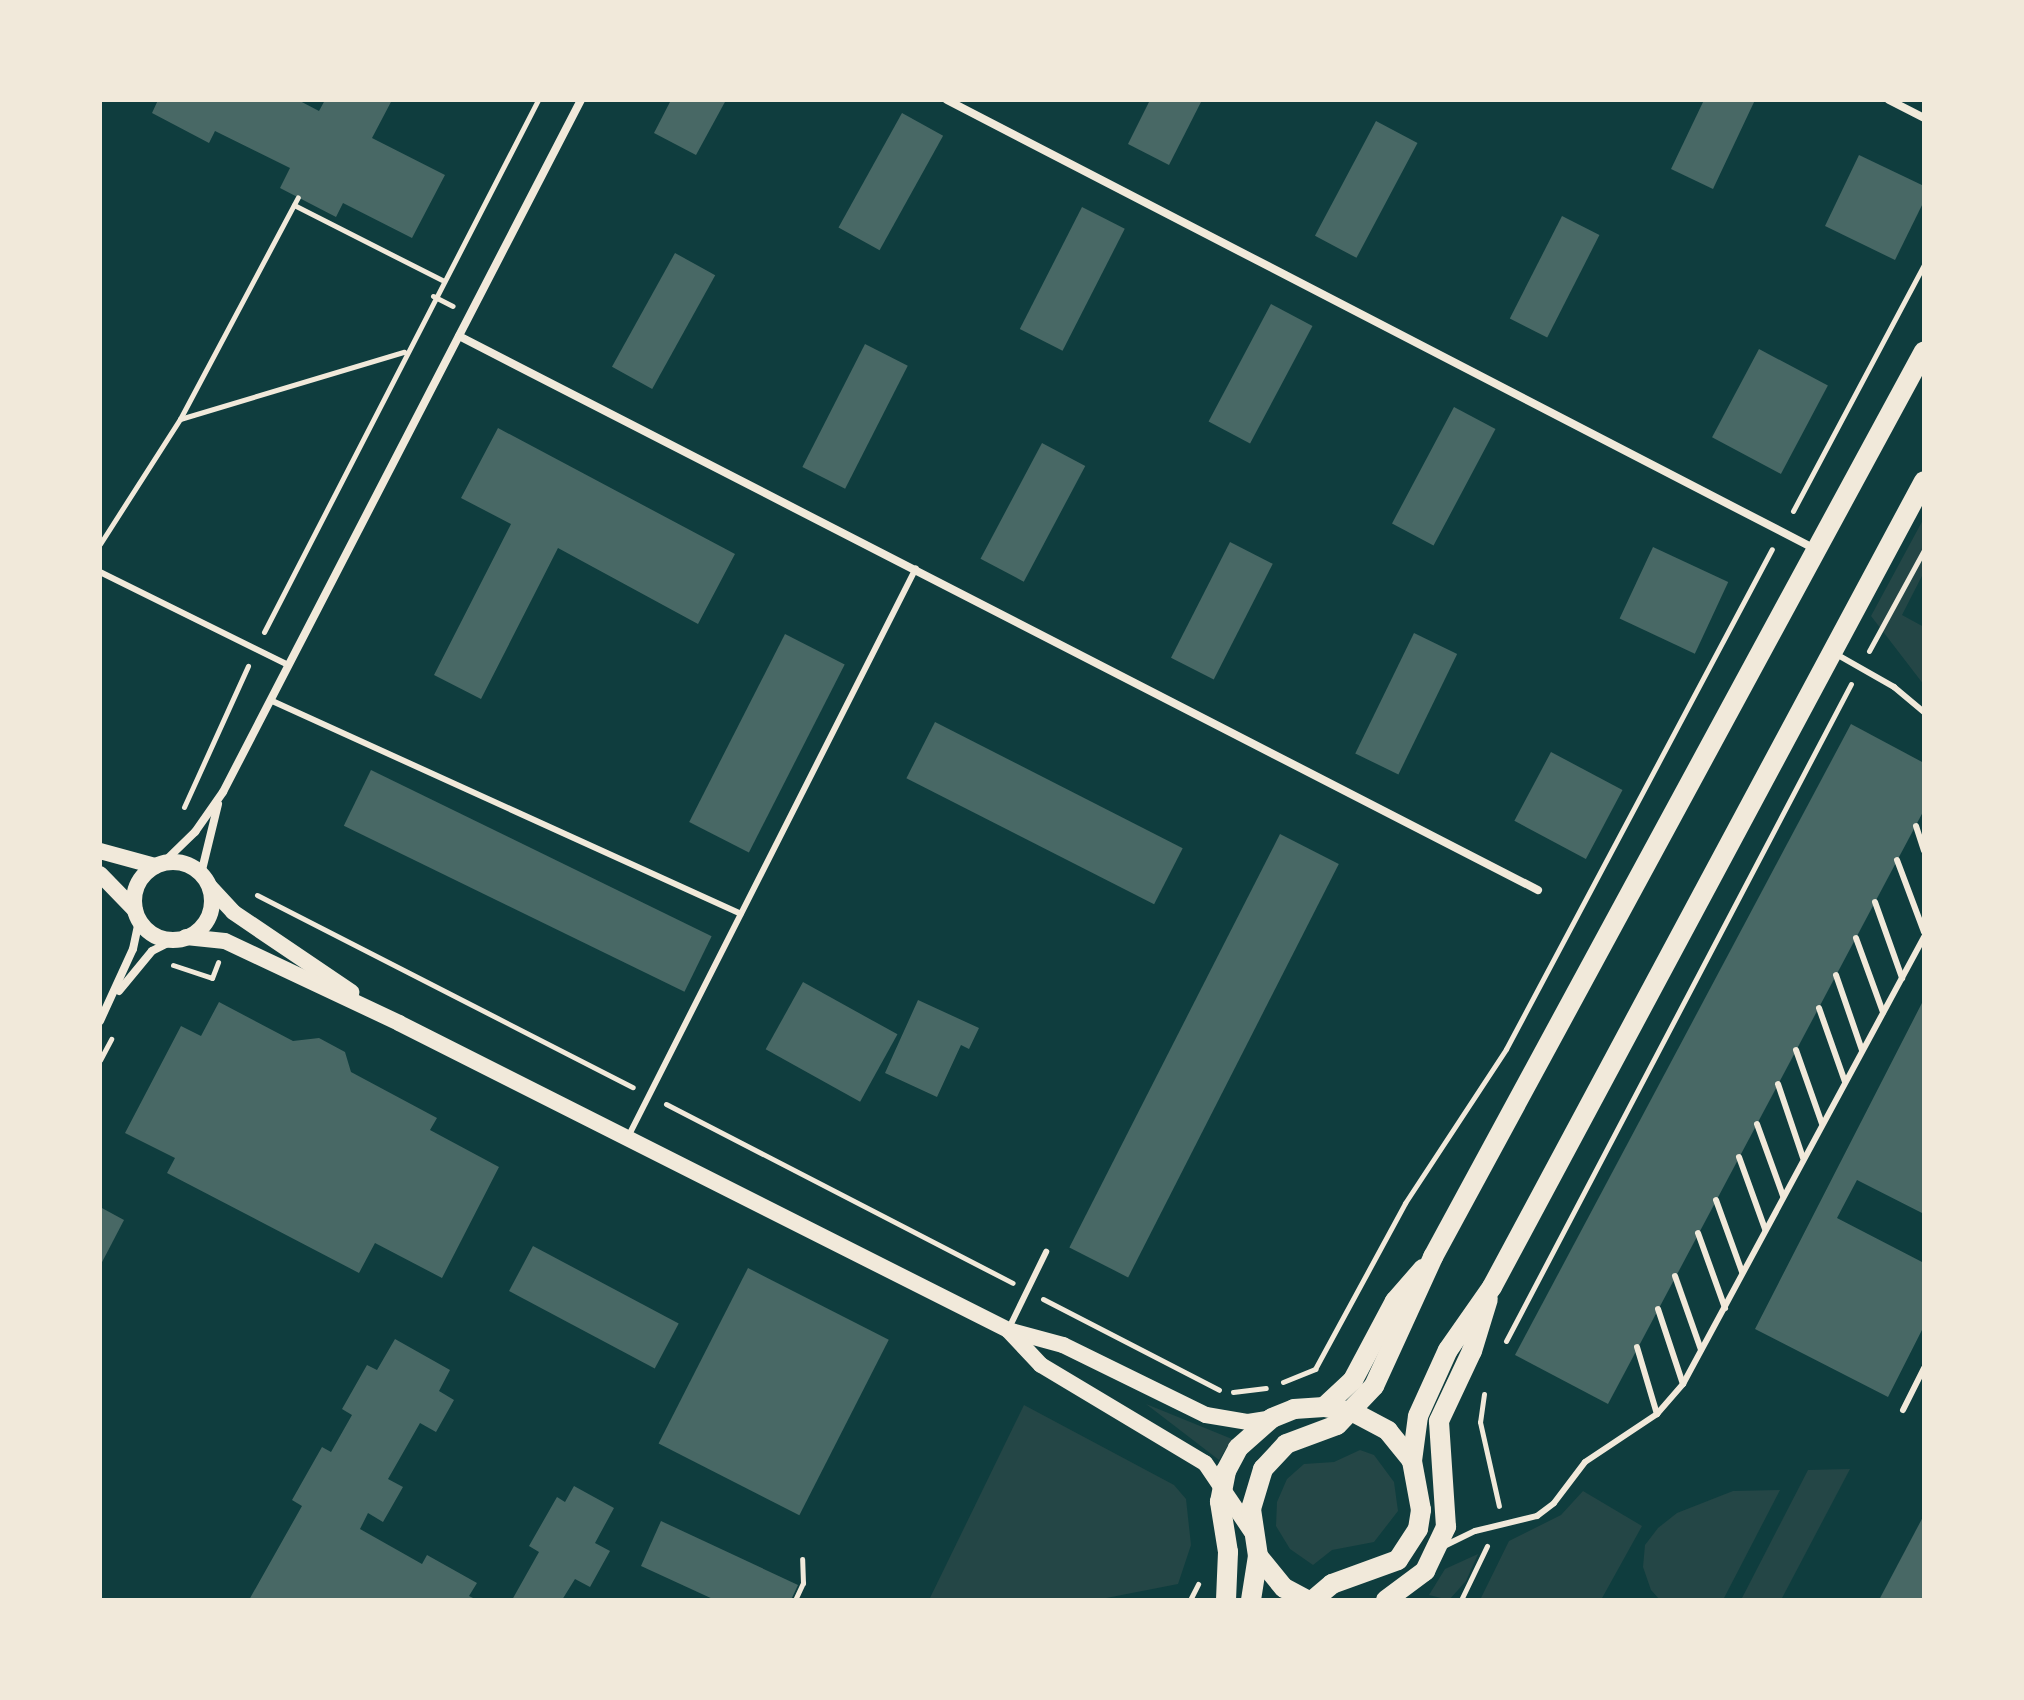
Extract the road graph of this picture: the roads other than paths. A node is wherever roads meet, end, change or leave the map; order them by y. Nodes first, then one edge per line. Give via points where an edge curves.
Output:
1 (581, 100) edge
2 (947, 100) edge
3 (1889, 100) edge
4 (1924, 118) edge
5 (459, 336) junction
6 (1924, 351) edge
7 (1924, 481) edge
8 (1818, 550) junction
9 (916, 568) junction
10 (100, 572) edge
11 (1833, 652) junction
12 (288, 665) junction
13 (270, 700) junction
14 (1924, 712) edge
15 (223, 792) junction
16 (1916, 826) dead end
17 (100, 851) edge
18 (1924, 851) edge
19 (1897, 860) dead end
20 (159, 864) junction
21 (100, 874) edge
22 (205, 879) junction
23 (1538, 890) dead end
24 (1875, 902) dead end
25 (741, 914) junction
26 (137, 915) junction
27 (1924, 934) edge
28 (1856, 938) dead end
29 (180, 939) junction
30 (1836, 975) dead end
31 (1902, 978) junction
32 (111, 1001) junction
33 (1819, 1008) dead end
34 (1883, 1012) junction
35 (100, 1021) edge
36 (399, 1023) junction
37 (1796, 1050) dead end
38 (1862, 1050) junction
39 (1845, 1082) junction
40 (1778, 1084) dead end
41 (1757, 1124) dead end
42 (1822, 1124) junction
43 (627, 1138) junction
44 (1739, 1157) dead end
45 (1803, 1158) junction
46 (1783, 1197) junction
47 (1716, 1200) dead end
48 (1766, 1230) junction
49 (1698, 1233) dead end
50 (1046, 1252) dead end
51 (1433, 1257) junction
52 (1743, 1273) junction
53 (1675, 1276) dead end
54 (1492, 1287) junction
55 (1725, 1308) junction
56 (1658, 1309) dead end
57 (1008, 1330) junction
58 (1637, 1347) dead end
59 (1701, 1350) junction
60 (1924, 1368) edge
61 (1683, 1384) junction
62 (1324, 1407) junction
63 (1903, 1410) dead end
64 (1353, 1412) junction
65 (1657, 1414) junction
66 (1272, 1418) junction
67 (1412, 1461) junction
68 (1222, 1483) junction
69 (1251, 1531) junction
70 (1438, 1550) junction
71 (1258, 1556) junction
72 (1226, 1600) edge
73 (1251, 1600) edge
74 (1310, 1600) edge
75 (1386, 1600) edge

1 - 5 street
2 - 8 street
3 - 4 street
5 - 9 street
5 - 12 street
6 - 8 main road
7 - 11 main road
8 - 51 main road
9 - 23 street
9 - 25 lane
10 - 12 lane
11 - 14 lane via 1894,687
11 - 54 main road
12 - 13 street
13 - 15 street
13 - 25 lane
15 - 20 street via 195,832
15 - 22 street via 203,851
16 - 18 lane
17 - 20 main road
19 - 27 lane
20 - 22 main road via 183,864
20 - 26 main road via 138,885
21 - 26 main road
22 - 29 main road via 206,921
22 - 36 main road via 233,912
24 - 31 lane
25 - 43 lane
26 - 29 main road via 154,935
26 - 32 street via 133,949
27 - 31 lane
28 - 34 lane
29 - 32 street via 152,951
29 - 36 main road via 225,941
30 - 38 lane
31 - 34 lane
32 - 35 street
33 - 39 lane
34 - 38 lane
36 - 43 main road
37 - 42 lane
38 - 39 lane
39 - 42 lane
40 - 45 lane
41 - 46 lane
42 - 45 lane
43 - 57 main road
44 - 48 lane
45 - 46 lane
46 - 48 lane
47 - 52 lane
48 - 52 lane
49 - 55 lane
50 - 57 lane
51 - 62 main road via 1395,1301 1353,1380
51 - 64 main road via 1391,1355
52 - 55 lane
53 - 59 lane
54 - 67 main road via 1448,1350 1430,1387 1411,1437
54 - 70 main road via 1472,1351 1439,1421 1447,1502
55 - 59 lane
56 - 61 lane
57 - 66 main road via 1063,1345 1206,1415 1248,1422
57 - 68 main road via 1041,1365 1189,1450
58 - 65 lane
59 - 61 lane
60 - 63 lane
61 - 65 lane
62 - 64 main road
62 - 66 main road via 1294,1409
64 - 67 main road via 1388,1431
64 - 69 main road via 1274,1454 1254,1489
65 - 70 lane via 1585,1462 1554,1503 1537,1516 1475,1531
66 - 68 main road via 1238,1448
67 - 74 main road via 1421,1510 1408,1548 1384,1569 1348,1576
68 - 69 main road
68 - 72 main road via 1229,1567
69 - 71 main road
70 - 75 main road via 1412,1585
71 - 73 main road
71 - 74 main road via 1284,1588

